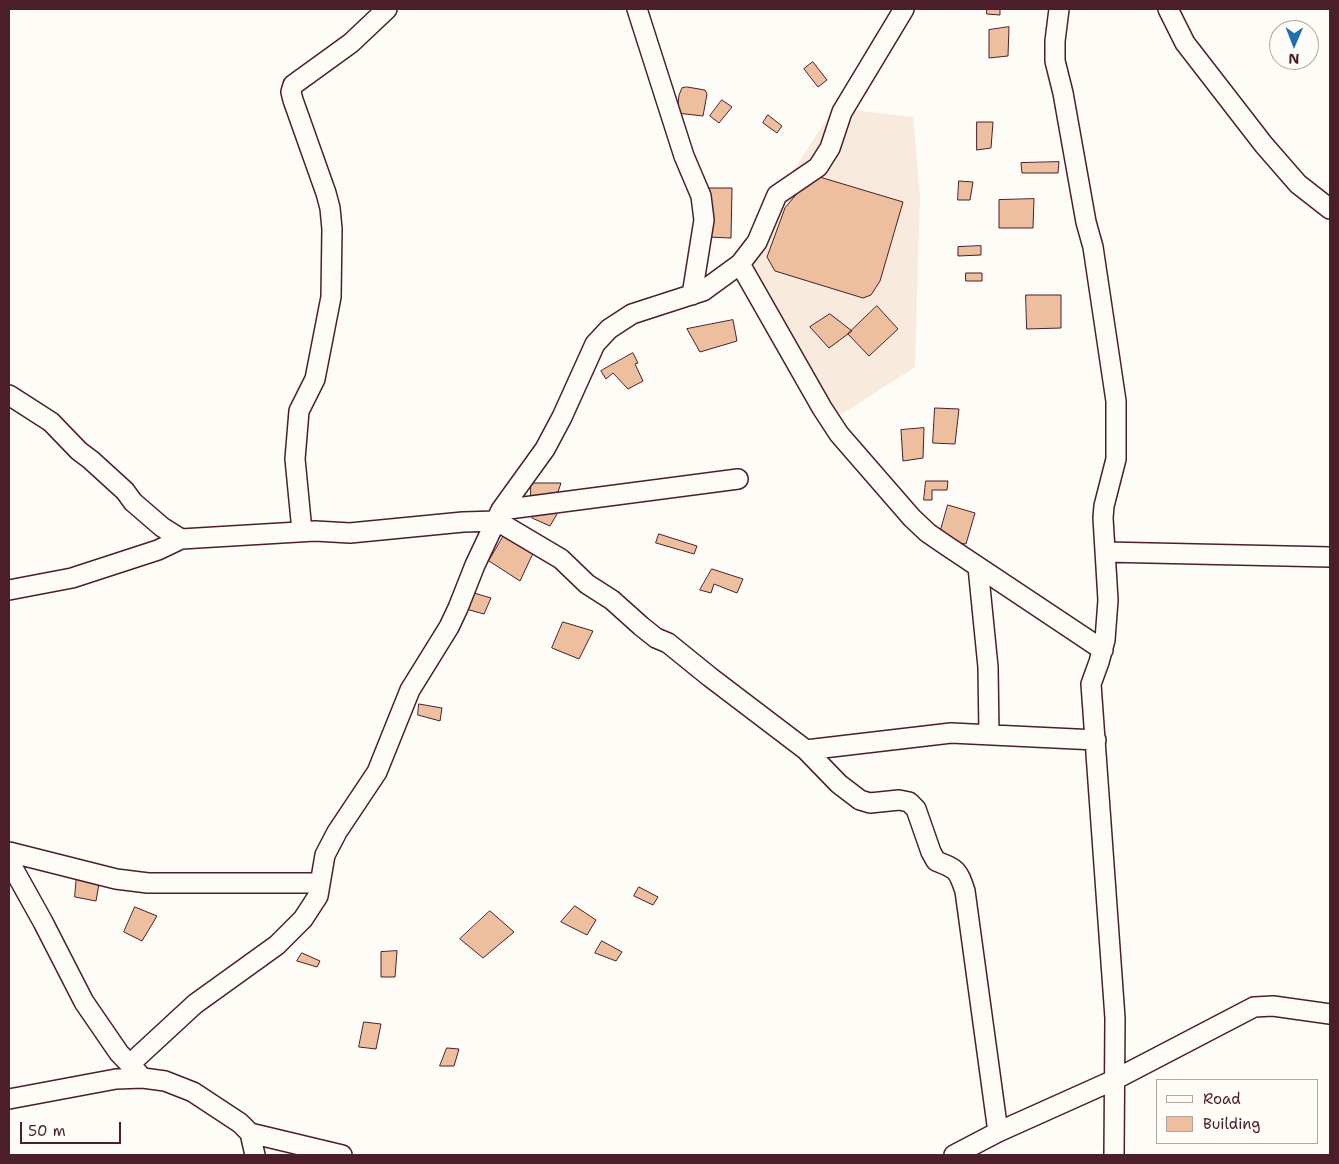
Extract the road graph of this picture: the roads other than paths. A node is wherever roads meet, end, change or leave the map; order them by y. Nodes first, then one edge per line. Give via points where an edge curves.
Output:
1 (387, 9) edge
2 (637, 9) edge
3 (904, 9) edge
4 (1059, 9) edge
5 (1168, 9) edge
6 (1330, 209) edge
7 (740, 264) junction
8 (692, 295) junction
9 (9, 395) edge
10 (738, 479) dead end
11 (499, 516) junction
12 (302, 531) junction
13 (181, 539) junction
14 (1105, 552) junction
15 (1330, 557) edge
16 (978, 566) junction
17 (9, 590) edge
18 (1103, 650) junction
19 (989, 734) junction
20 (1096, 740) junction
21 (806, 750) junction
22 (9, 852) edge
23 (9, 861) edge
24 (319, 883) junction
25 (1330, 1014) edge
26 (130, 1064) junction
27 (143, 1078) junction
28 (1114, 1080) junction
29 (9, 1099) edge
30 (250, 1132) junction
31 (998, 1132) junction
32 (255, 1155) edge
33 (342, 1155) edge
34 (954, 1155) edge
35 (1114, 1155) edge

1 - 12 street via 351,42 293,86 292,92 326,192 332,229 331,297 315,379 299,411 296,436 294,459
2 - 8 street via 684,156 701,196 704,220
3 - 7 street via 842,112 830,148 818,166 777,195 757,242
4 - 14 street via 1056,61 1093,247 1116,402 1116,459 1104,506
5 - 6 street via 1185,44 1264,145 1298,184
7 - 8 street via 703,291
7 - 16 street via 840,434 912,518 928,533
8 - 11 street via 632,314 609,329 595,344 545,449
9 - 13 street via 51,422 133,502
10 - 11 street
11 - 12 street via 350,534
11 - 21 street via 561,559 587,584 612,600 656,638 682,653
11 - 24 street via 449,627 410,690 378,772 325,856
12 - 13 street
13 - 17 street via 158,550 72,578
14 - 15 street
14 - 18 street via 1108,600
16 - 18 street
16 - 19 street via 988,666
18 - 20 street via 1091,684
19 - 20 street
19 - 21 street via 951,733
20 - 28 street via 1115,1018
21 - 31 street via 839,784 860,800 870,803 908,802 916,809 936,861 954,868 960,876 965,891
22 - 24 street via 116,879 148,883
23 - 26 street via 84,1002
24 - 26 street via 314,905 277,945 195,1004
25 - 28 street via 1273,1006 1254,1007
26 - 27 street
27 - 29 street via 116,1079
27 - 30 street via 165,1081 193,1092
28 - 31 street
28 - 35 street
30 - 32 street
30 - 33 street
31 - 34 street

